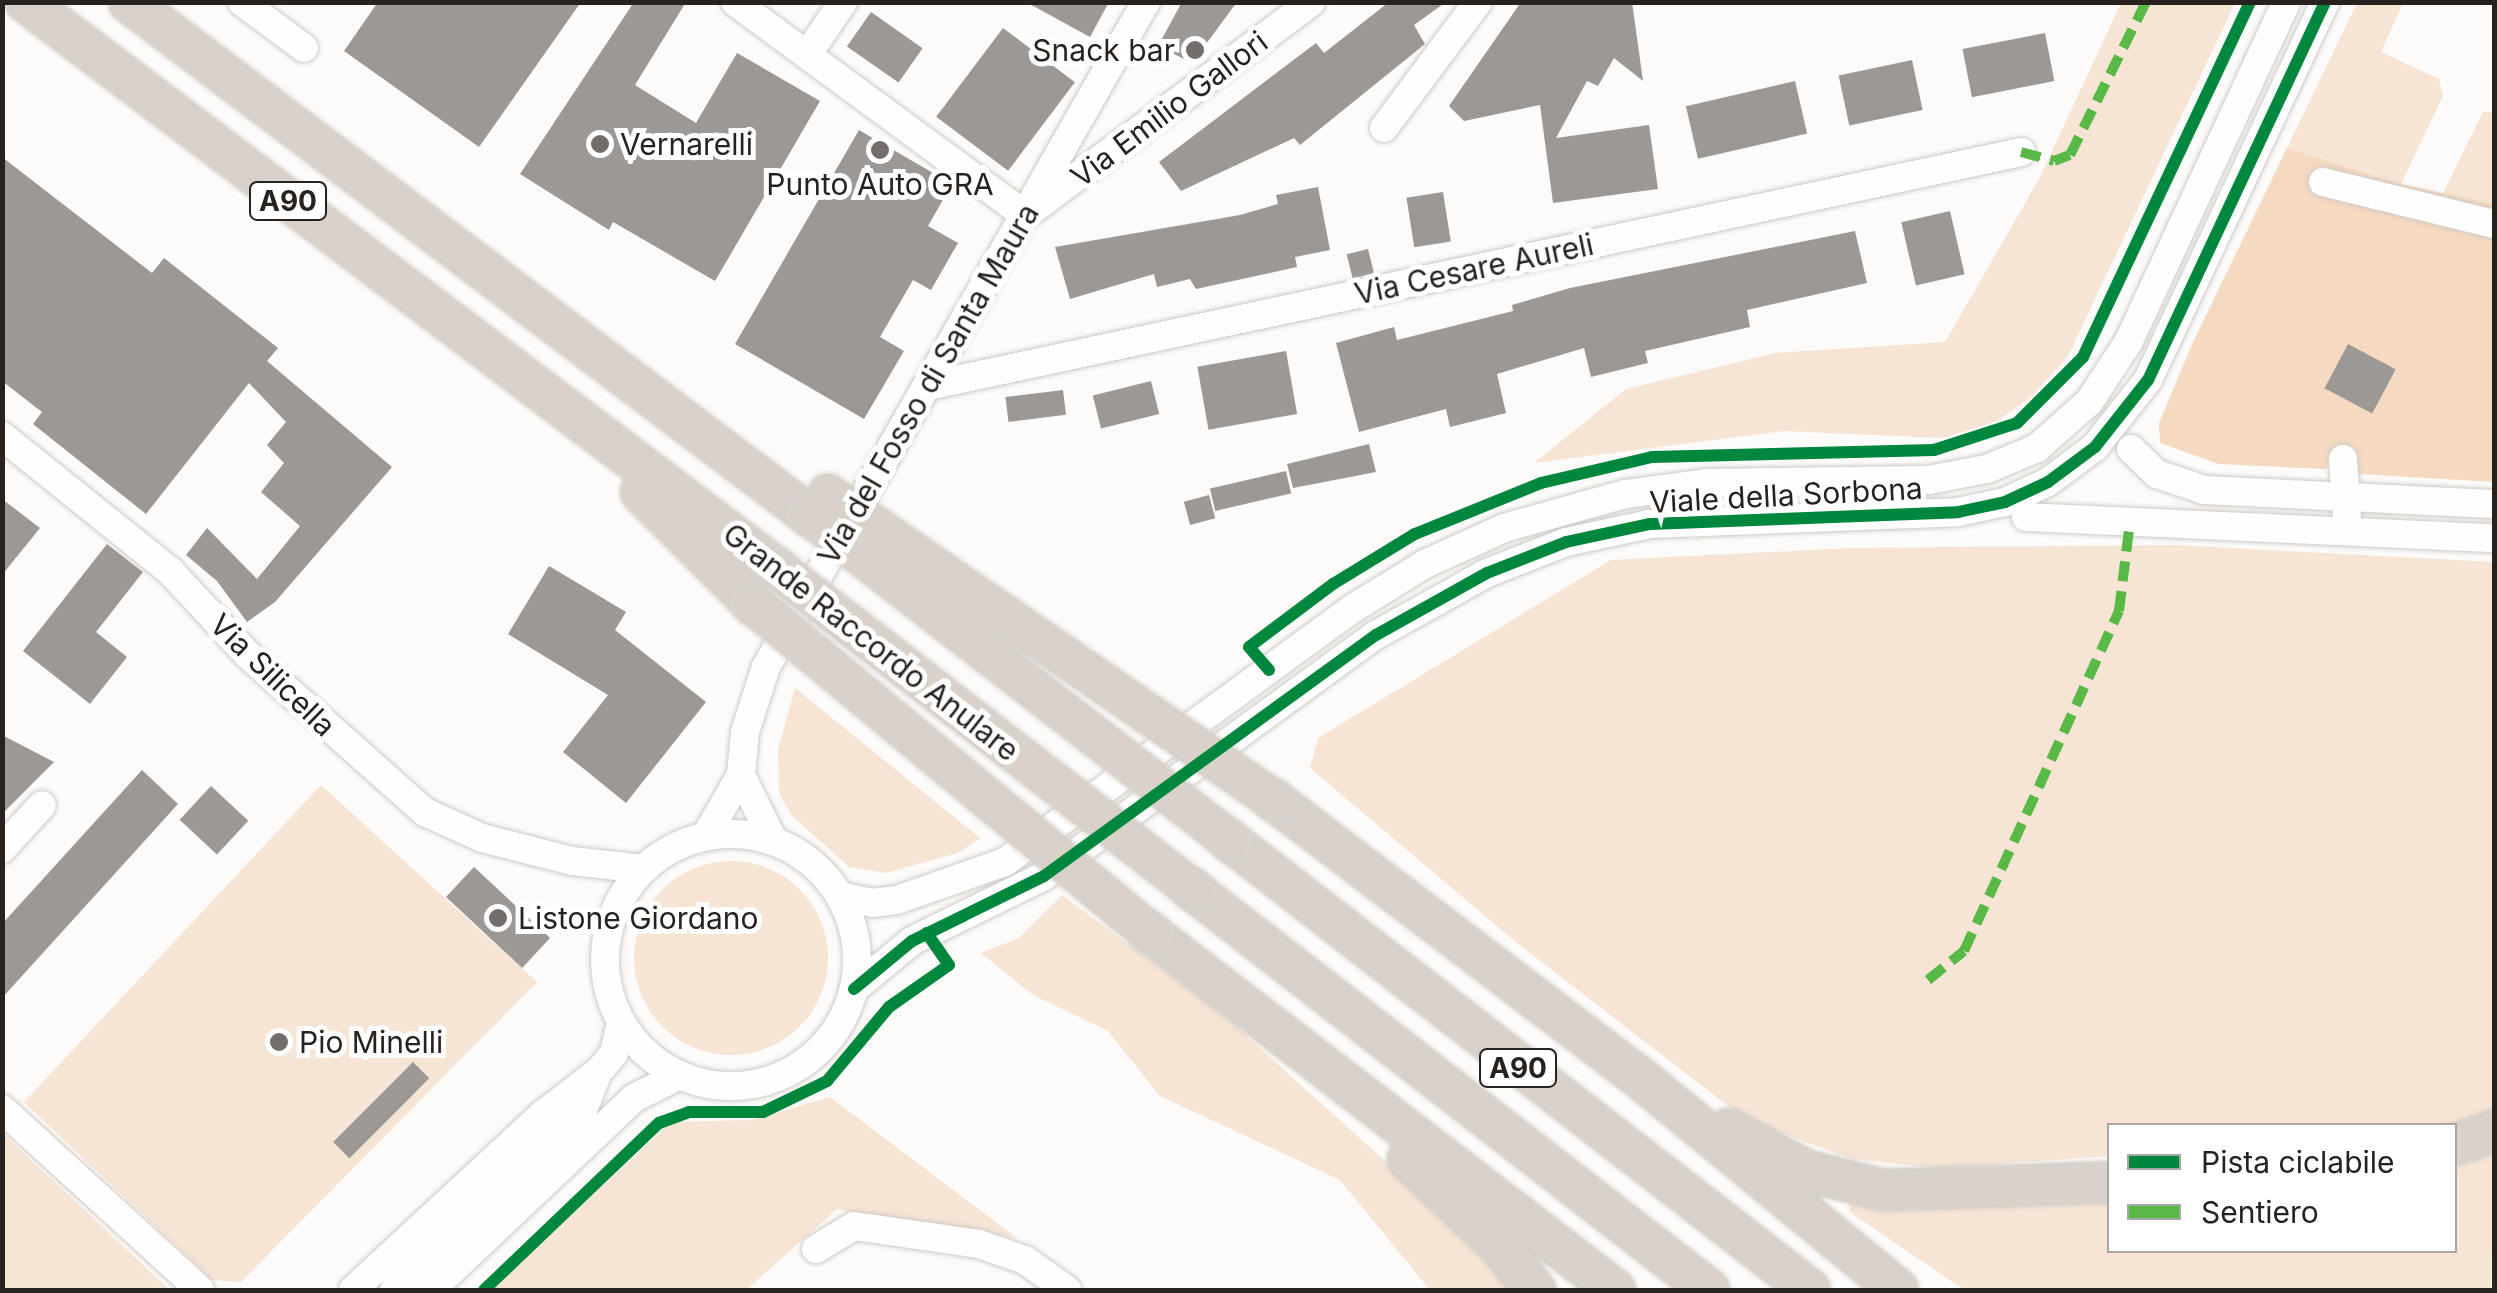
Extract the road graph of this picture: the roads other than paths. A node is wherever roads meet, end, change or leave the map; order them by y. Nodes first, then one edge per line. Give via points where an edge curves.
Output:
1 (26, 2) edge
2 (129, 2) edge
3 (242, 2) edge
4 (735, 2) edge
5 (844, 2) edge
6 (1146, 2) edge
7 (1311, 2) edge
8 (1478, 2) edge
9 (2286, 2) edge
10 (2325, 2) edge
11 (304, 48) dead end
12 (807, 55) junction
13 (1077, 122) junction
14 (1384, 128) dead end
15 (1122, 148) junction
16 (2021, 152) dead end
17 (2323, 182) dead end
18 (1026, 214) junction
19 (2494, 224) edge
20 (928, 386) junction
21 (551, 399) junction
22 (2, 436) edge
23 (2131, 449) dead end
24 (2343, 459) dead end
25 (2346, 499) junction
26 (2494, 504) edge
27 (819, 505) junction
28 (2026, 517) dead end
29 (2348, 532) junction
30 (2494, 538) edge
31 (741, 776) junction
32 (42, 805) dead end
33 (706, 836) junction
34 (774, 840) junction
35 (2, 849) edge
36 (572, 861) junction
37 (644, 868) junction
38 (840, 896) junction
39 (611, 920) junction
40 (854, 989) junction
41 (622, 1022) junction
42 (599, 1071) junction
43 (680, 1075) junction
44 (1639, 1077) junction
45 (1358, 1092) junction
46 (2, 1109) edge
47 (2494, 1131) edge
48 (2457, 1144) edge
49 (2107, 1182) edge
50 (1804, 1217) junction
51 (816, 1248) dead end
52 (200, 1290) edge
53 (353, 1290) edge
54 (394, 1290) edge
55 (432, 1290) edge
56 (1067, 1290) edge
57 (1534, 1290) edge
58 (1616, 1290) edge
59 (1708, 1290) edge
60 (1810, 1290) edge
61 (1898, 1290) edge
62 (1931, 1290) edge

1 - 21 highway, Grande Raccordo Anulare / A90
2 - 27 highway, Grande Raccordo Anulare / A90 via 598,357
3 - 11 street
4 - 12 street
5 - 12 street
6 - 13 street, Via del Fosso di Santa Maura
7 - 15 street, Via Emilio Gallori
8 - 14 street
9 - 38 street, Viale della Sorbona via 2123,352 2089,402 2037,448 1958,476 1664,488 1504,528 1425,564 1352,609 1005,862 897,900
10 - 40 street, Viale della Sorbona via 2148,380 2095,447 2048,482 2005,502 1958,512 1650,524 1566,542 1505,566 1376,635 1137,813 1022,889 912,942
12 - 18 street
13 - 15 street via 1099,141
13 - 18 street, Via del Fosso di Santa Maura
15 - 18 street, Via Emilio Gallori
16 - 20 street, Via Cesare Aureli
17 - 19 street
18 - 20 street, Via del Fosso di Santa Maura
20 - 31 street, Via del Fosso di Santa Maura via 772,653 748,715
21 - 45 highway, bridge via 753,604 1150,932
21 - 59 highway, Grande Raccordo Anulare / A90, bridge
22 - 36 street, Via Silicella via 170,571 238,646 408,800 463,831
23 - 25 street via 2157,474 2192,487
24 - 25 street
25 - 26 street
25 - 29 street
27 - 44 highway, bridge via 1275,802
27 - 60 highway, Grande Raccordo Anulare / A90, bridge via 1230,840
28 - 29 street
29 - 30 street
31 - 33 street, Via del Fosso di Santa Maura
31 - 34 street
32 - 35 street
33 - 34 street
33 - 37 street
34 - 38 street via 808,859
36 - 37 street, Via Silicella
36 - 39 street via 605,894
37 - 39 street
38 - 40 street via 856,946
39 - 41 street via 606,972
40 - 43 street via 826,1042 778,1077 719,1085
41 - 42 street via 614,1053
41 - 43 street via 647,1053
42 - 53 street via 528,1127
42 - 54 street via 583,1110 557,1138
43 - 55 street via 634,1098
44 - 49 highway via 1768,1152 1848,1184 1998,1190
44 - 50 highway
45 - 57 highway via 1403,1155 1498,1245
45 - 58 highway
46 - 52 street
47 - 48 highway
50 - 61 highway
50 - 62 highway
51 - 56 street via 854,1226 980,1244 1025,1260

